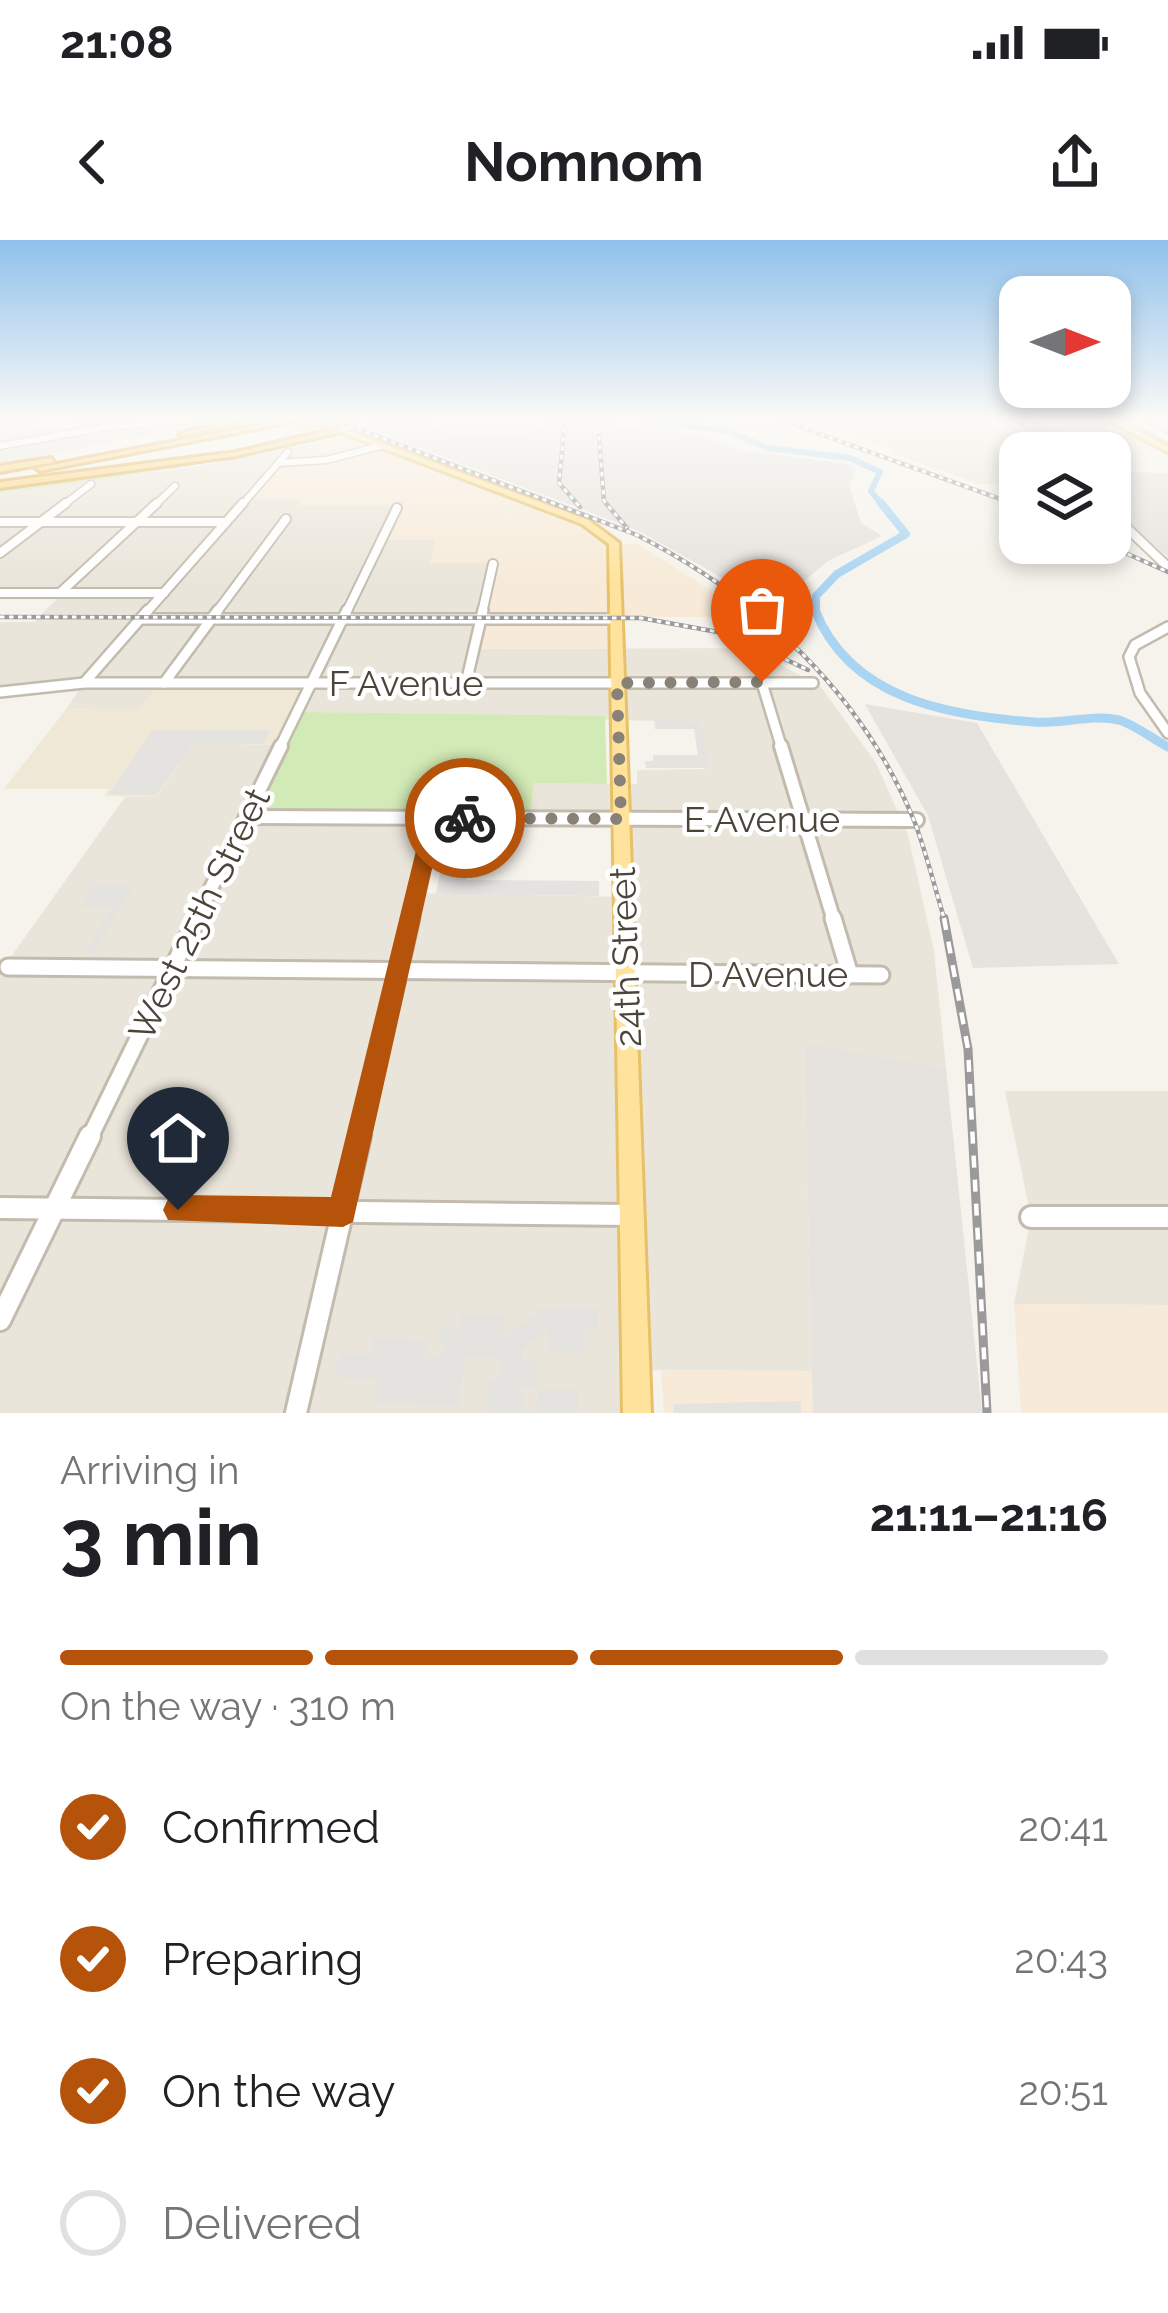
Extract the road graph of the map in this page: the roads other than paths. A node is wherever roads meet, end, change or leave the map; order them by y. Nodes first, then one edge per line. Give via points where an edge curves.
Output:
1 (33, 474) edge
2 (269, 474) edge
3 (452, 474) edge
4 (0, 477) edge
5 (91, 484) dead end
6 (175, 486) dead end
7 (397, 508) dead end
8 (286, 519) dead end
9 (0, 522) edge
10 (40, 522) junction
11 (136, 522) junction
12 (226, 522) junction
13 (1131, 532) edge
14 (0, 553) edge
15 (493, 564) dead end
16 (1168, 567) edge
17 (0, 593) edge
18 (60, 593) junction
19 (164, 593) junction
20 (143, 616) junction
21 (213, 617) junction
22 (346, 617) junction
23 (480, 617) junction
24 (615, 617) junction
25 (1168, 627) edge
26 (762, 682) junction
27 (813, 682) dead end
28 (85, 683) junction
29 (164, 683) junction
30 (312, 683) junction
31 (466, 683) junction
32 (617, 683) junction
33 (0, 692) edge
34 (1168, 733) edge
35 (246, 817) junction
36 (434, 818) junction
37 (621, 819) junction
38 (802, 819) junction
39 (917, 820) dead end
40 (8, 967) dead end
41 (172, 969) junction
42 (399, 971) junction
43 (625, 973) junction
44 (850, 975) junction
45 (881, 975) dead end
46 (0, 1208) edge
47 (55, 1208) junction
48 (343, 1212) junction
49 (632, 1215) junction
50 (1031, 1217) dead end
51 (1168, 1217) edge
52 (0, 1320) edge
53 (296, 1413) edge
54 (637, 1413) edge

1 - 4 highway
2 - 12 street
3 - 24 main road, 24th Street via 607,534 614,543
5 - 10 street
6 - 11 street
7 - 22 street, West 25th Street
8 - 21 street
9 - 10 street
10 - 11 street
10 - 14 street
11 - 12 street
11 - 18 street
12 - 19 street
13 - 16 street
15 - 23 street
17 - 18 street
18 - 19 street
19 - 20 street
20 - 21 street
20 - 28 street
21 - 22 street
21 - 29 street
22 - 23 street
22 - 30 street, West 25th Street
23 - 24 street
23 - 31 street
24 - 32 main road, 24th Street
25 - 34 street via 1135,645 1129,658 1140,693
26 - 27 street, F Avenue
26 - 32 street, F Avenue
26 - 38 street
28 - 29 street, F Avenue
28 - 33 street, F Avenue
29 - 30 street, F Avenue
30 - 31 street, F Avenue
30 - 35 street, West 25th Street
31 - 32 street, F Avenue
32 - 37 main road, 24th Street
35 - 36 street, E Avenue
35 - 41 street, West 25th Street
36 - 37 street, E Avenue
36 - 42 street
37 - 38 street, E Avenue
37 - 43 main road, 24th Street
38 - 39 street, E Avenue
38 - 44 street
40 - 41 street, D Avenue
41 - 42 street, D Avenue
41 - 47 street, West 25th Street
42 - 43 street, D Avenue
42 - 48 street
43 - 44 street, D Avenue
43 - 49 main road, 24th Street
44 - 45 street, D Avenue
46 - 47 street
47 - 48 street
47 - 52 street, West 25th Street
48 - 49 street
48 - 53 street
49 - 54 main road, 24th Street
50 - 51 street

